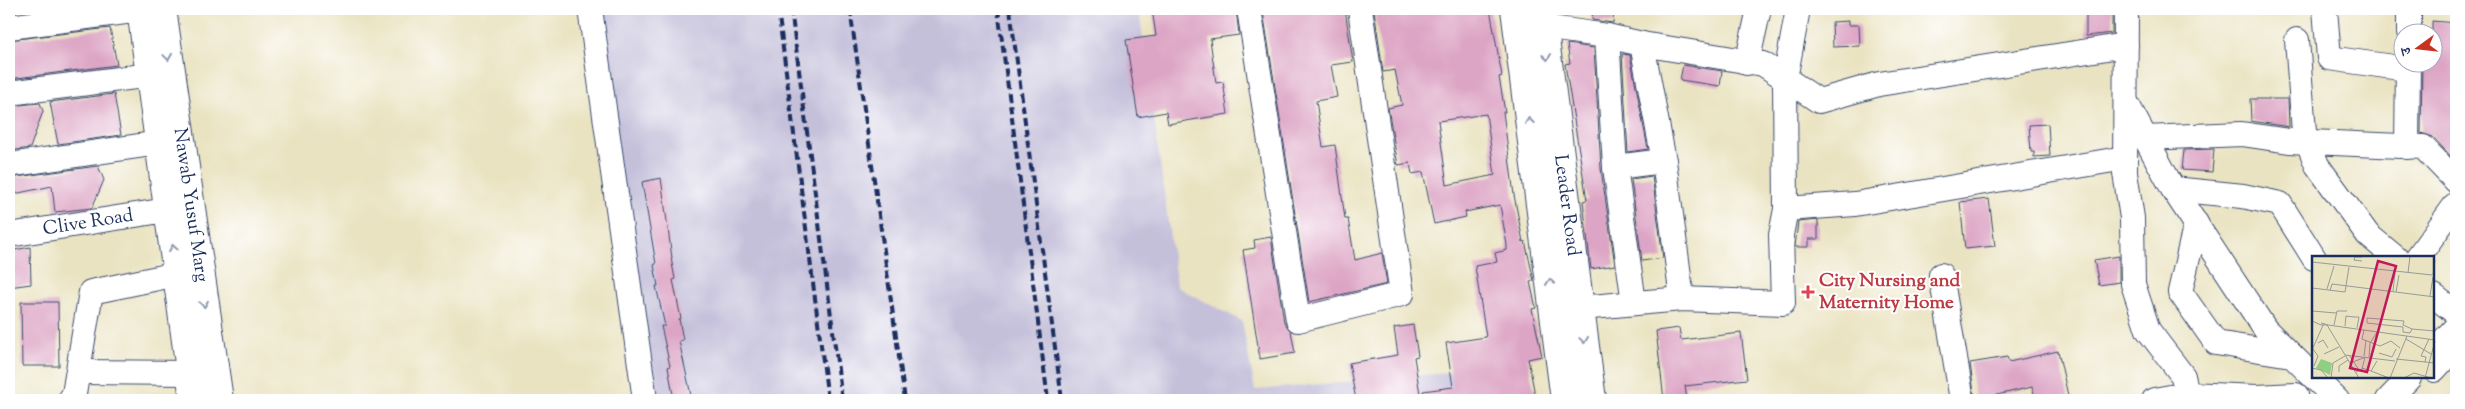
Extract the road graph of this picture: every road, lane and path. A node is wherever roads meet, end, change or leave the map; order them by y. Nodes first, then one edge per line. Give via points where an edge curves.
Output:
1 (148, 9) edge
2 (590, 9) edge
3 (1249, 9) edge
4 (1360, 9) edge
5 (1515, 9) edge
6 (1759, 9) edge
7 (1798, 9) edge
8 (2126, 9) edge
9 (2326, 9) edge
10 (2409, 9) edge
11 (1542, 18) edge
12 (2409, 22) edge
13 (9, 27) edge
14 (1607, 36) junction
15 (2297, 40) dead end
16 (1642, 44) junction
17 (2126, 45) junction
18 (1747, 63) junction
19 (2392, 64) edge
20 (2407, 72) edge
21 (151, 75) junction
22 (1785, 79) junction
23 (9, 94) edge
24 (2126, 102) junction
25 (2146, 138) junction
26 (2308, 142) junction
27 (159, 144) junction
28 (2407, 147) junction
29 (2125, 158) junction
30 (1664, 161) junction
31 (9, 165) edge
32 (1615, 167) junction
33 (2456, 181) edge
34 (2173, 189) junction
35 (2456, 204) edge
36 (1786, 209) junction
37 (167, 210) junction
38 (2196, 223) junction
39 (9, 234) edge
40 (2313, 256) edge
41 (2394, 256) edge
42 (2418, 256) edge
43 (177, 274) junction
44 (1941, 275) dead end
45 (2435, 297) edge
46 (1682, 299) junction
47 (1634, 303) junction
48 (1580, 308) junction
49 (2456, 312) edge
50 (2456, 327) edge
51 (2456, 346) edge
52 (2435, 350) edge
53 (2291, 355) junction
54 (2435, 369) edge
55 (78, 372) junction
56 (190, 373) junction
57 (2312, 375) edge
58 (2312, 377) edge
59 (2316, 379) edge
60 (2408, 379) edge
61 (2426, 379) edge
62 (2187, 397) edge
63 (2293, 398) edge
64 (70, 400) edge
65 (194, 400) edge
66 (219, 400) edge
67 (645, 400) edge
68 (1565, 400) edge
69 (1592, 400) edge
70 (1962, 400) edge
71 (2154, 400) edge
72 (2337, 400) edge
73 (2388, 400) edge
74 (2407, 400) edge

1 - 13 street
1 - 21 main road, Nawab Yusuf Marg
1 -> 66 main road, Nawab Yusuf Marg
2 - 67 street
3 - 4 street via 1298,320 1402,294
68 -> 5 main road, Leader Road
6 - 18 street
7 - 22 street
8 - 17 street
9 - 19 street via 2329,58
10 - 12 street
11 - 14 street
11 -> 48 main road, Leader Road
14 - 16 street
14 - 32 street
15 - 26 street via 2304,132
16 - 18 street
16 - 30 street
17 - 22 street via 1880,84 1819,101
17 - 24 street
18 - 22 street via 1763,64
20 - 28 street
21 - 23 street
21 - 27 main road, Nawab Yusuf Marg
22 - 36 street
24 - 25 street
24 - 29 street
25 - 26 street via 2242,134
25 - 34 street
26 - 28 street
26 - 41 street via 2317,165 2368,235
27 - 31 street
27 - 37 main road, Nawab Yusuf Marg
28 - 33 street via 2423,147
29 - 36 street via 1855,204
29 - 62 street via 2132,218 2133,284 2148,330 2182,376
30 - 32 street
30 - 46 street
32 - 47 street
34 - 38 street
34 - 40 street via 2243,196 2280,204
35 - 42 street
36 - 46 street via 1781,235 1783,303
37 - 39 street, Clive Road
43 -> 37 main road, Nawab Yusuf Marg
38 - 53 street via 2265,329
38 - 53 street via 2180,292 2216,343
43 - 55 street via 91,292
43 - 56 main road, Nawab Yusuf Marg
44 - 70 street
45 - 49 street
46 - 47 street
47 - 48 street
48 -> 69 main road, Leader Road
50 - 52 street
51 - 54 street
53 - 57 street
55 - 56 street
55 - 64 street
56 - 65 main road, Nawab Yusuf Marg
58 - 63 street
59 - 72 street
60 - 73 street
61 - 74 street
62 - 63 street
62 - 71 street

